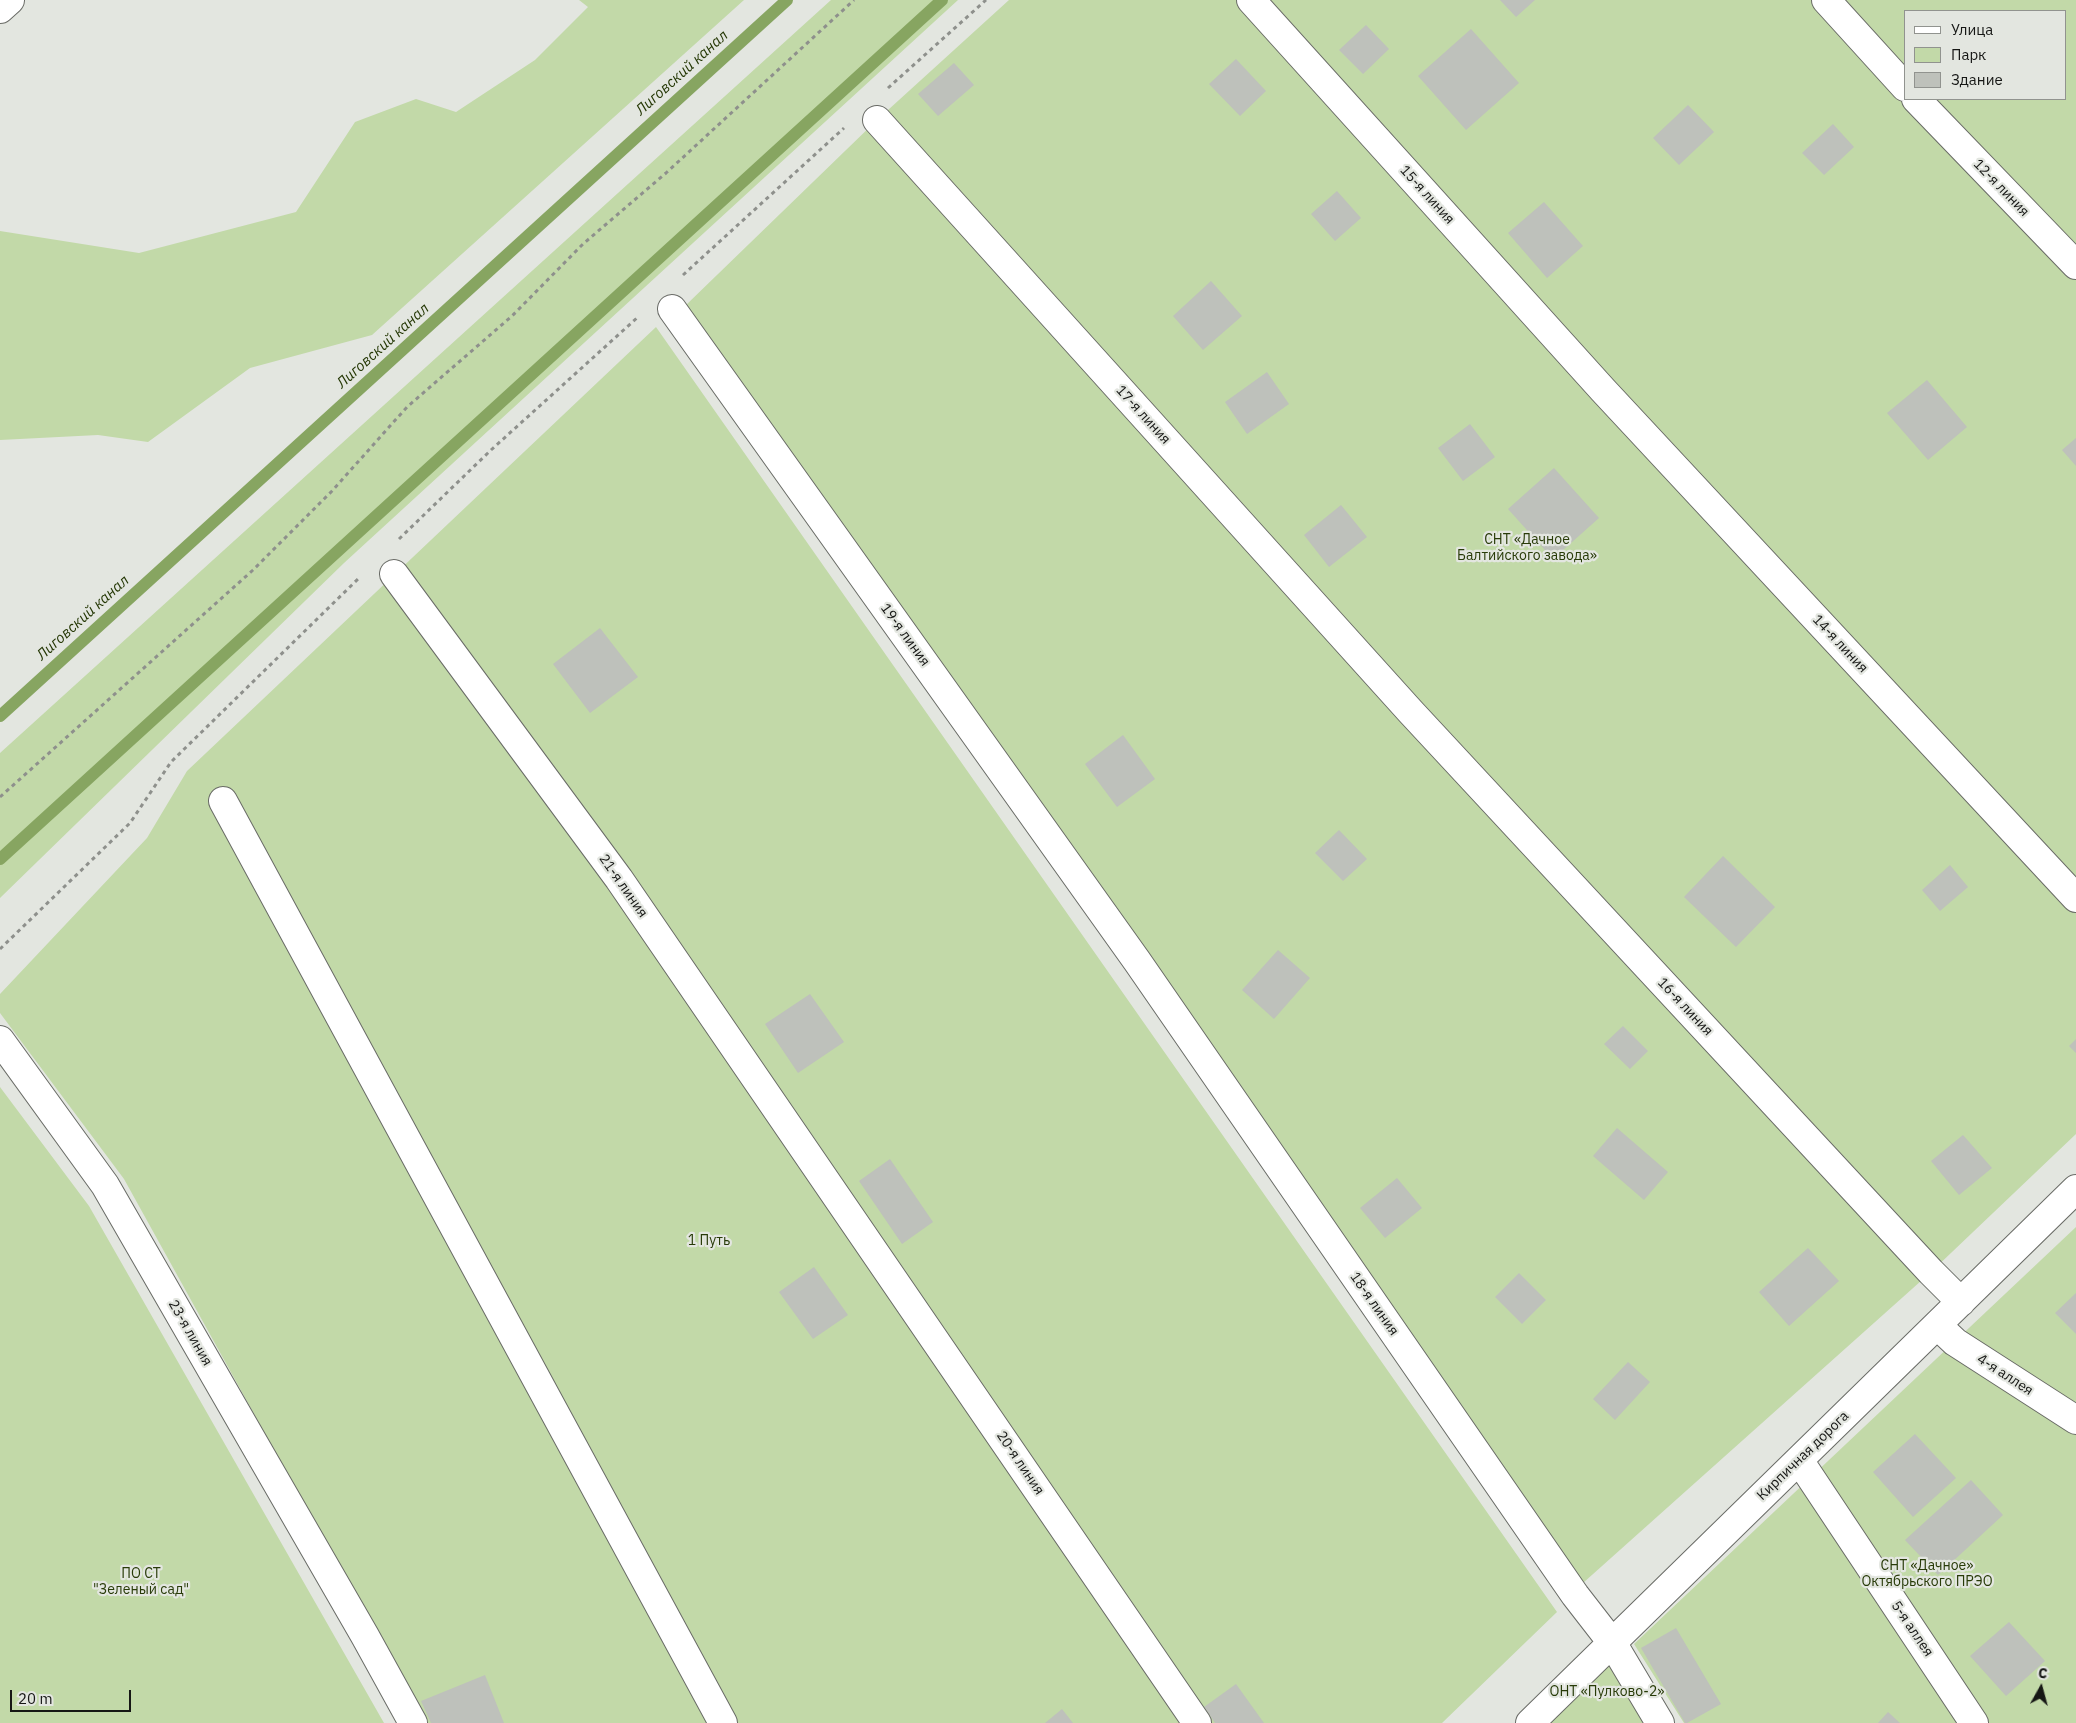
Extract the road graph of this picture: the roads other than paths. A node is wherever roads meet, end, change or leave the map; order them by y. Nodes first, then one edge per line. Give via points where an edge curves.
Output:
1 (10, 0) edge
2 (1251, 0) edge
3 (1826, 0) edge
4 (0, 9) edge
5 (1904, 86) edge
6 (1921, 105) edge
7 (877, 120) dead end
8 (2076, 265) edge
9 (672, 309) dead end
10 (1603, 390) joint
11 (394, 574) dead end
12 (1410, 711) joint
13 (223, 801) dead end
14 (2076, 898) edge
15 (1138, 961) joint
16 (0, 1040) edge
17 (2076, 1190) edge
18 (842, 1204) joint
19 (1961, 1302) junction
20 (1937, 1325) junction
21 (2076, 1420) edge
22 (1799, 1460) junction
23 (1613, 1644) junction
24 (413, 1723) edge
25 (723, 1723) edge
26 (1197, 1723) edge
27 (1530, 1723) edge
28 (1660, 1723) edge
29 (1974, 1723) edge

1 - 4 street
2 - 10 street, 15-я линия
3 - 5 street
6 - 8 street, 12-я линия
7 - 12 street, 17-я линия
9 - 15 street, 19-я линия
10 - 14 street, 14-я линия
11 - 18 street, 21-я линия via 618,879
12 - 19 street, 16-я линия
13 - 25 street
15 - 23 street, 18-я линия via 1575,1595
16 - 24 street, 23-я линия via 105,1185
17 - 19 street, Кирпичная дорога
18 - 26 street, 20-я линия
19 - 20 street, Кирпичная дорога
20 - 21 street, 4-я аллея via 1955,1342
20 - 22 street, Кирпичная дорога
22 - 23 street, Кирпичная дорога
22 - 29 street, 5-я аллея
23 - 27 street, Кирпичная дорога
23 - 28 street, 18-я линия

